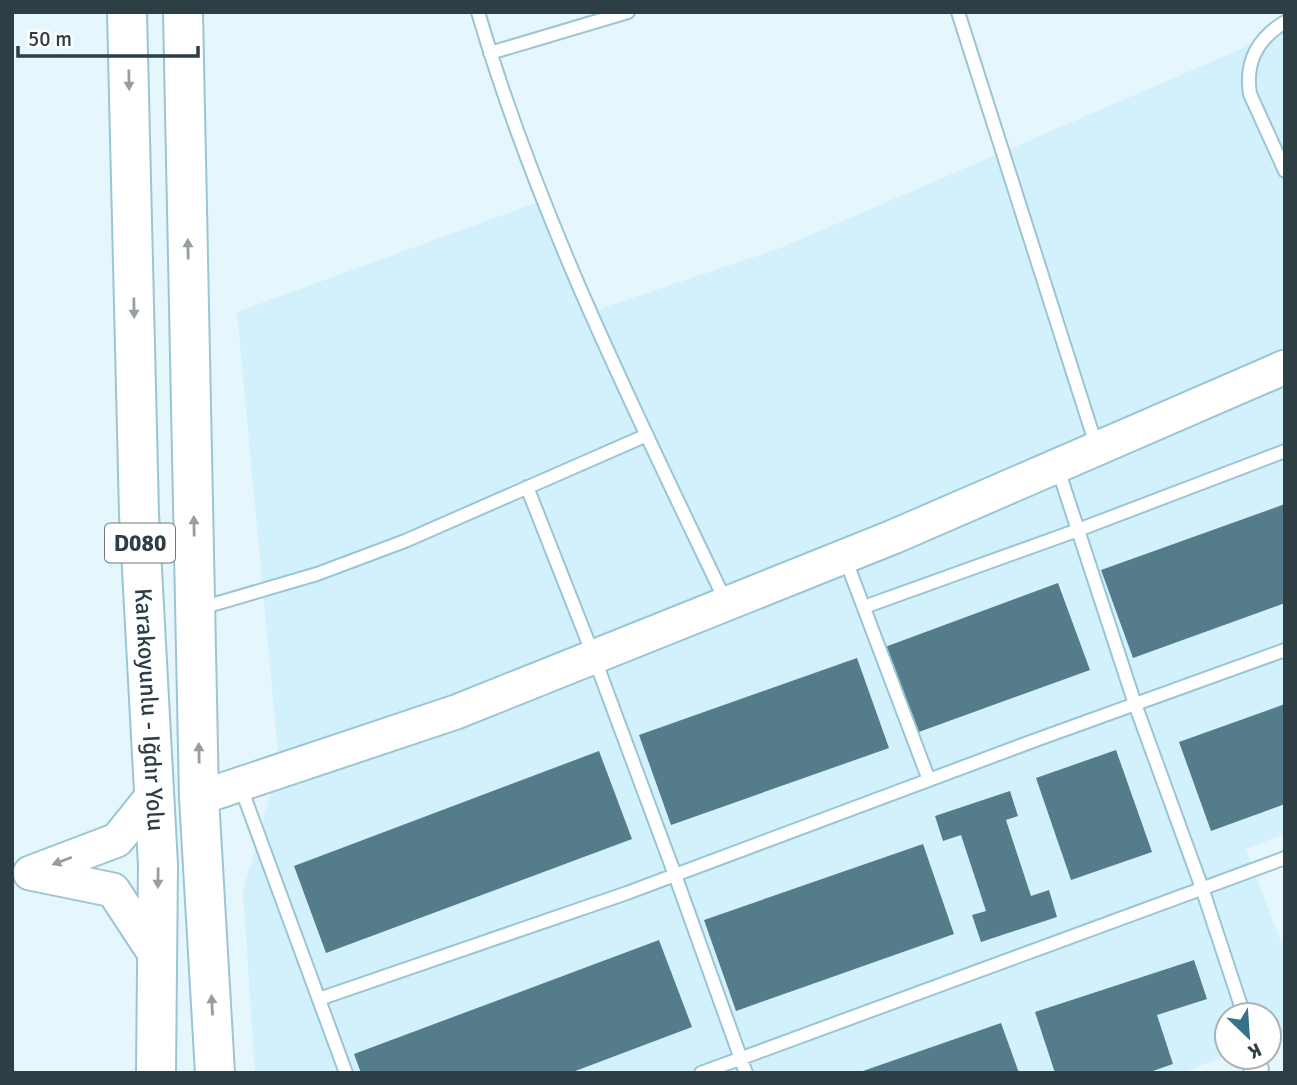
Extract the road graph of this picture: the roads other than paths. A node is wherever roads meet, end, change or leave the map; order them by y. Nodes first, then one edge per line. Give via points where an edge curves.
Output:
1 (127, 12) edge
2 (183, 12) edge
3 (478, 12) edge
4 (628, 12) edge
5 (958, 12) edge
6 (1285, 22) edge
7 (490, 53) junction
8 (1285, 172) edge
9 (1285, 366) edge
10 (647, 435) junction
11 (1097, 448) junction
12 (1285, 451) edge
13 (1057, 466) junction
14 (527, 487) junction
15 (1078, 530) junction
16 (845, 556) junction
17 (727, 604) junction
18 (864, 607) junction
19 (195, 610) junction
20 (1285, 650) edge
21 (594, 657) junction
22 (1135, 704) junction
23 (929, 780) junction
24 (239, 784) junction
25 (155, 794) junction
26 (200, 798) junction
27 (1285, 858) edge
28 (675, 875) junction
29 (21, 876) edge
30 (1202, 888) junction
31 (157, 957) junction
32 (319, 999) junction
33 (1239, 1001) edge
34 (740, 1058) junction
35 (156, 1073) edge
36 (215, 1073) edge
37 (346, 1073) edge
38 (701, 1073) edge
39 (746, 1073) edge

1 -> 25 highway, Karakoyunlu - Iğdır Yolu / D080 via 139,514
19 -> 2 highway, Karakoyunlu - Iğdır Yolu / D080
3 - 7 lane
4 - 7 lane
5 - 11 lane
6 - 8 lane via 1258,46 1248,80
7 - 10 lane via 527,160 605,348
9 - 11 street
10 - 14 lane
10 - 17 lane
11 - 13 street
12 - 15 lane
13 - 15 lane
13 - 16 street
14 - 19 lane via 317,574
14 - 21 lane
15 - 18 lane
15 - 22 lane
16 - 17 street
16 - 18 lane
17 - 21 street
18 - 23 lane
26 -> 19 highway, Karakoyunlu - Iğdır Yolu / D080
20 - 22 lane
21 - 24 street via 456,712
21 - 28 lane
22 - 23 lane
22 - 30 lane
23 - 28 lane
24 - 26 street
24 - 32 lane
25 -> 29 street via 117,840
25 -> 31 highway, Karakoyunlu - Iğdır Yolu / D080
36 -> 26 highway, Karakoyunlu - Iğdır Yolu / D080
27 - 30 lane
28 - 32 lane
28 - 34 lane
29 - 31 street via 113,890
30 - 33 lane
30 - 34 lane
31 - 35 highway, Karakoyunlu - Iğdır Yolu / D080
32 - 37 lane
34 - 38 lane
34 - 39 lane

